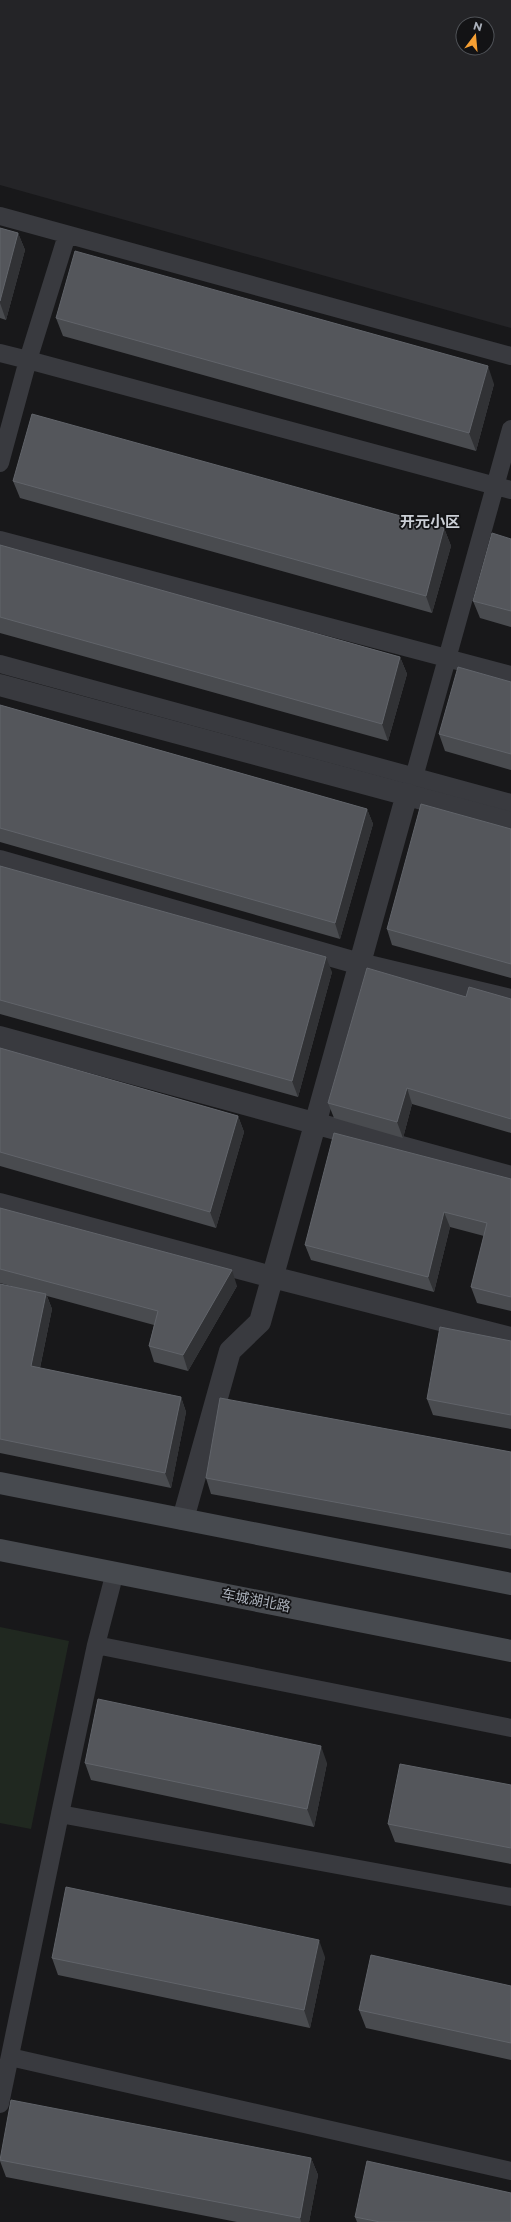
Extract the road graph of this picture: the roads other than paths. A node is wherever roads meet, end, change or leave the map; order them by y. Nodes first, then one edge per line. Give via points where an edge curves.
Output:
1 (0, 216) edge
2 (67, 235) junction
3 (0, 353) edge
4 (511, 356) edge
5 (28, 360) junction
6 (511, 429) edge
7 (0, 463) edge
8 (503, 488) edge
9 (0, 540) edge
10 (448, 658) junction
11 (0, 664) edge
12 (511, 675) edge
13 (0, 685) edge
14 (411, 785) junction
15 (511, 803) edge
16 (511, 822) edge
17 (0, 861) edge
18 (360, 964) junction
19 (511, 1000) edge
20 (0, 1037) edge
21 (315, 1124) junction
22 (511, 1177) edge
23 (0, 1204) edge
24 (272, 1277) junction
25 (511, 1338) edge
26 (0, 1483) edge
27 (184, 1519) junction
28 (0, 1550) edge
29 (115, 1572) junction
30 (511, 1584) edge
31 (96, 1645) junction
32 (511, 1651) edge
33 (511, 1728) edge
34 (60, 1814) junction
35 (511, 1897) edge
36 (10, 2057) junction
37 (0, 2104) edge
38 (511, 2171) edge

1 - 2 lane
2 - 4 lane
2 - 5 lane
3 - 5 lane
5 - 7 lane
5 - 8 lane
6 - 8 lane
8 - 10 lane
9 - 10 lane
10 - 12 lane
10 - 14 lane
11 - 14 lane
13 - 14 street
14 - 15 lane
14 - 16 street
14 - 18 street
17 - 18 street
18 - 19 street
18 - 21 street
20 - 21 street
21 - 22 street
21 - 24 street
23 - 24 street
24 - 25 street
24 - 27 street via 260,1322 230,1351
26 - 27 main road
27 - 30 main road
28 - 29 main road, 车城湖北路
29 - 31 lane
29 - 32 main road, 车城湖北路
31 - 33 lane
31 - 34 lane
34 - 35 lane
34 - 36 lane
36 - 37 lane
36 - 38 lane

